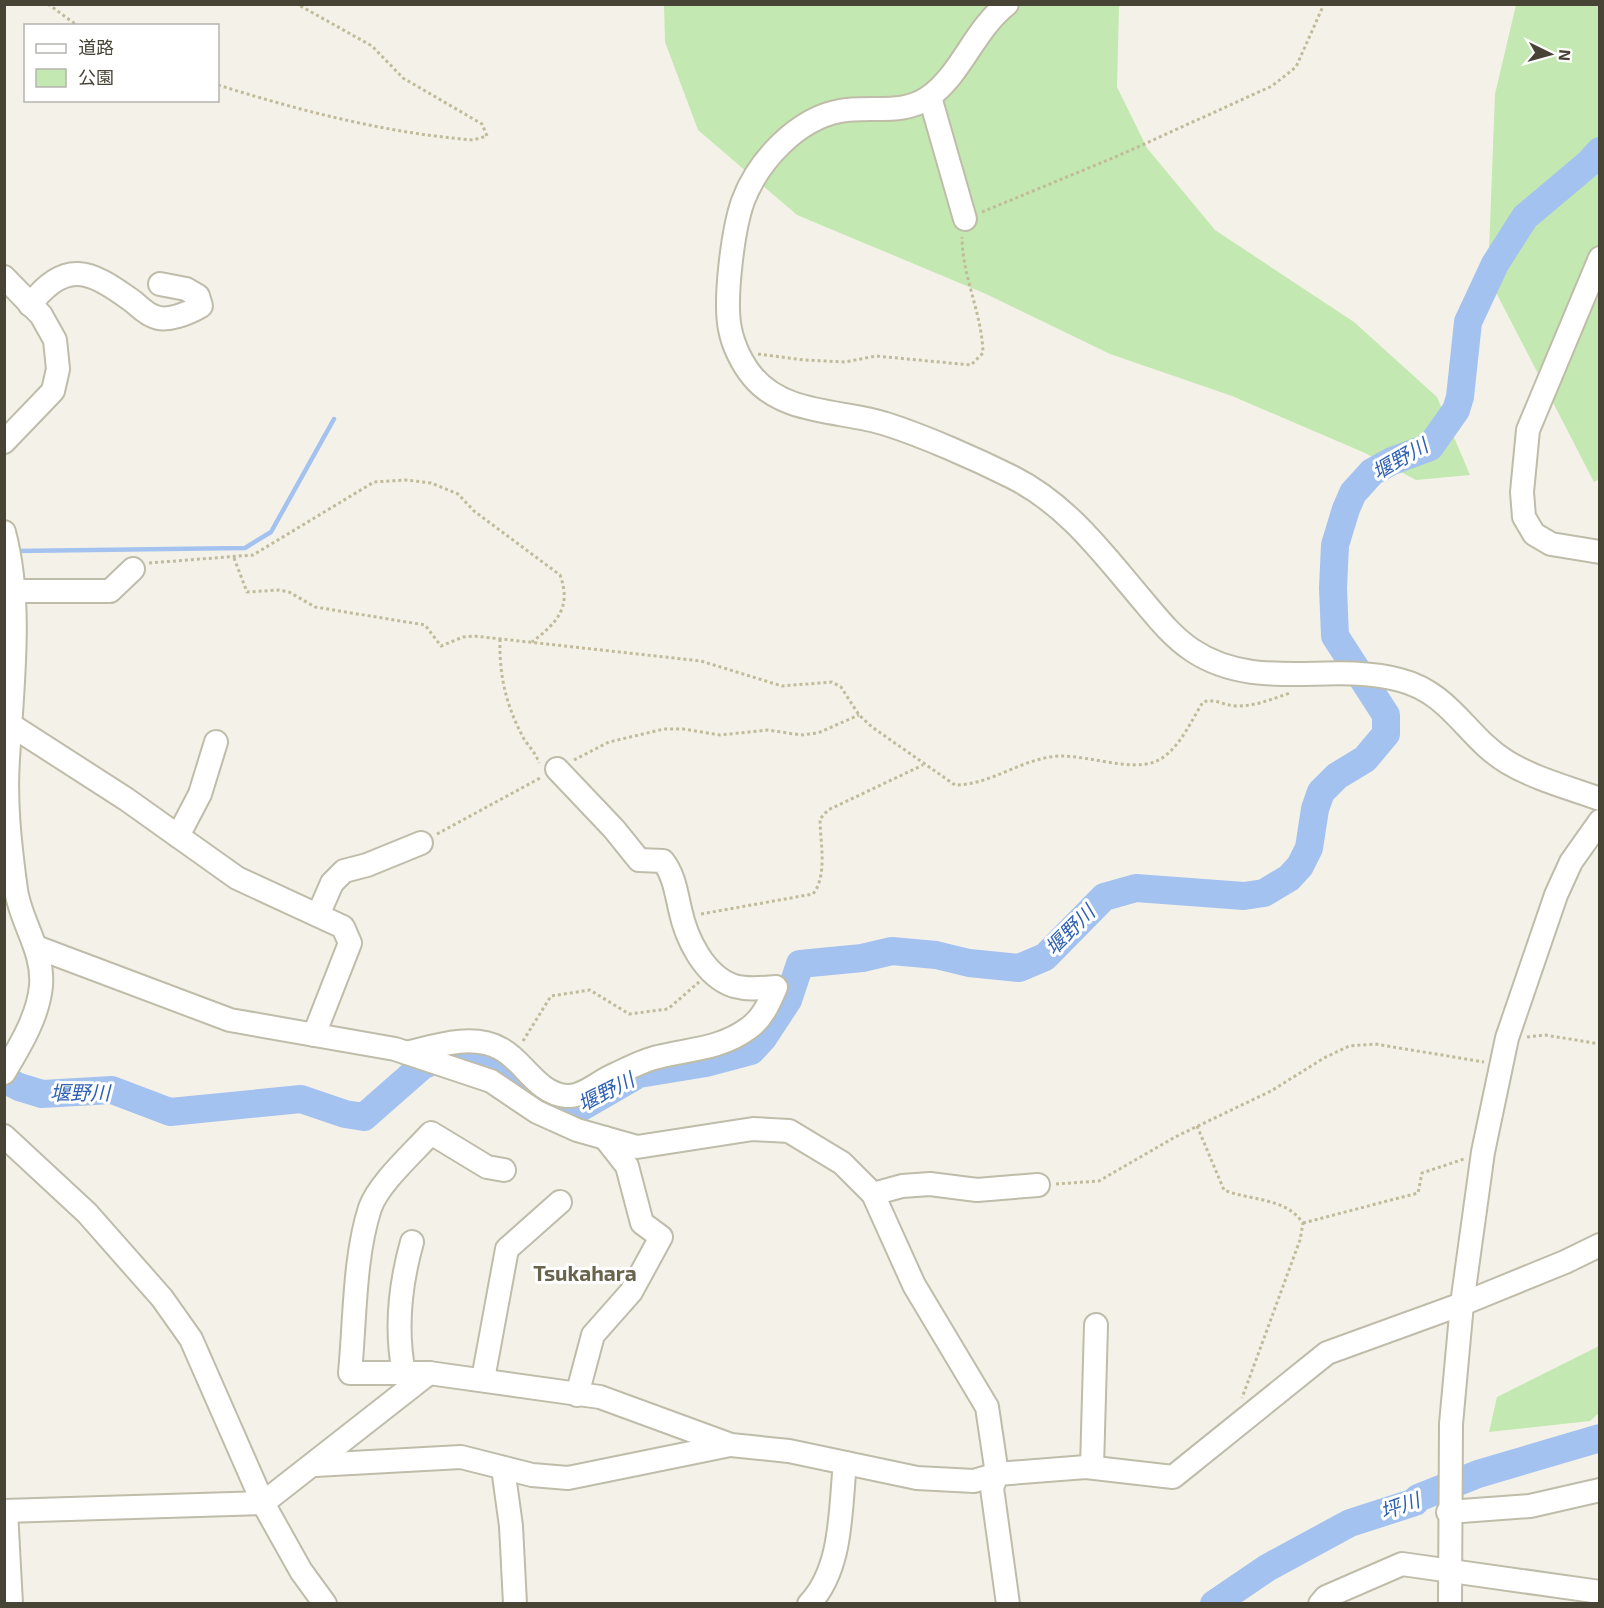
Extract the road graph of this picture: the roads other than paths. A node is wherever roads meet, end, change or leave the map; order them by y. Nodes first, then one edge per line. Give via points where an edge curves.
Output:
1 (1006, 4) edge
2 (930, 97) junction
3 (965, 219) road end
4 (1599, 258) edge
5 (5, 281) edge
6 (160, 284) dead end
7 (30, 305) junction
8 (4, 442) edge
9 (4, 532) edge
10 (1599, 552) edge
11 (133, 569) road end
12 (13, 591) junction
13 (8, 737) edge
14 (216, 742) dead end
15 (549, 773) road end
16 (1599, 799) edge
17 (1599, 821) edge
18 (178, 836) junction
19 (421, 843) road end
20 (13, 908) edge
21 (318, 915) junction
22 (36, 947) junction
23 (314, 1035) junction
24 (504, 1053) junction
25 (410, 1054) junction
26 (6, 1071) edge
27 (507, 1089) junction
28 (4, 1136) edge
29 (605, 1138) junction
30 (504, 1170) dead end
31 (1038, 1185) road end
32 (873, 1194) junction
33 (560, 1202) dead end
34 (412, 1242) dead end
35 (1599, 1245) edge
36 (1462, 1304) junction
37 (1096, 1325) dead end
38 (429, 1372) junction
39 (404, 1373) junction
40 (483, 1379) junction
41 (576, 1395) junction
42 (731, 1444) junction
43 (845, 1463) junction
44 (315, 1465) junction
45 (1092, 1467) junction
46 (503, 1468) junction
47 (997, 1474) junction
48 (1599, 1490) edge
49 (1449, 1502) junction
50 (263, 1503) junction
51 (5, 1511) edge
52 (1448, 1570) junction
53 (1599, 1592) edge
54 (11, 1604) edge
55 (325, 1604) edge
56 (515, 1604) edge
57 (809, 1604) edge
58 (1008, 1604) edge
59 (1320, 1604) edge
60 (1450, 1604) edge

1 - 2 street via 987,21 946,81
2 - 3 street
2 - 16 street via 893,109 838,111 808,123 768,158 743,200 728,304 730,331 753,377 773,396 800,406 890,425 1014,478 1048,499 1083,529 1172,635 1217,664 1281,676 1347,674 1405,681 1445,703 1487,748 1509,763
4 - 10 street via 1528,430 1522,492 1524,517 1534,534 1551,544
5 - 7 street
6 - 7 street via 186,289 198,296 201,306 176,316 154,318 102,279 87,274 62,275 43,288
7 - 8 street via 41,315 55,340 58,369 53,391
9 - 12 street
11 - 12 street via 110,591
12 - 13 street via 14,691
13 - 18 street
13 - 20 street
14 - 18 street via 200,794
15 - 24 street via 614,829 639,860 663,861 671,870 694,948 713,973 733,986 776,987 766,1010 734,1038 707,1049 656,1057 610,1076 577,1096 550,1091
17 - 36 street via 1571,862 1556,894 1507,1038 1483,1152
18 - 21 street via 237,878
19 - 21 street via 344,871 332,883
20 - 22 street
21 - 23 street via 343,927 350,943
22 - 23 street via 230,1020
22 - 26 street via 39,994 32,1022
23 - 25 street
24 - 25 street via 464,1041
24 - 27 street
25 - 27 street via 491,1080
27 - 29 street via 537,1112
28 - 50 street via 87,1213 162,1298 191,1339
29 - 32 street via 638,1147 753,1129 789,1131 842,1163
29 - 41 street via 627,1166 642,1222 661,1237 631,1292 593,1335
30 - 39 street via 487,1167 431,1133 371,1207 360,1261 350,1373
31 - 32 street via 977,1190 930,1184
32 - 47 street via 914,1285 987,1407
33 - 40 street via 507,1249
34 - 39 street via 401,1279 400,1353
35 - 36 street
36 - 45 street via 1327,1353 1173,1477
36 - 49 street via 1450,1424
37 - 45 street
38 - 39 street
38 - 40 street
38 - 44 street
40 - 41 street
41 - 42 street via 600,1397
42 - 43 street
42 - 46 street via 568,1478
43 - 47 street via 917,1478 974,1481
43 - 57 street via 834,1561 819,1593
44 - 46 street via 461,1457
44 - 50 street
45 - 47 street
46 - 56 street
47 - 58 street via 992,1488
48 - 49 street via 1530,1506
49 - 52 street
50 - 51 street
50 - 55 street via 301,1571
51 - 54 street
52 - 53 street
52 - 59 street via 1402,1564 1326,1597
52 - 60 street

